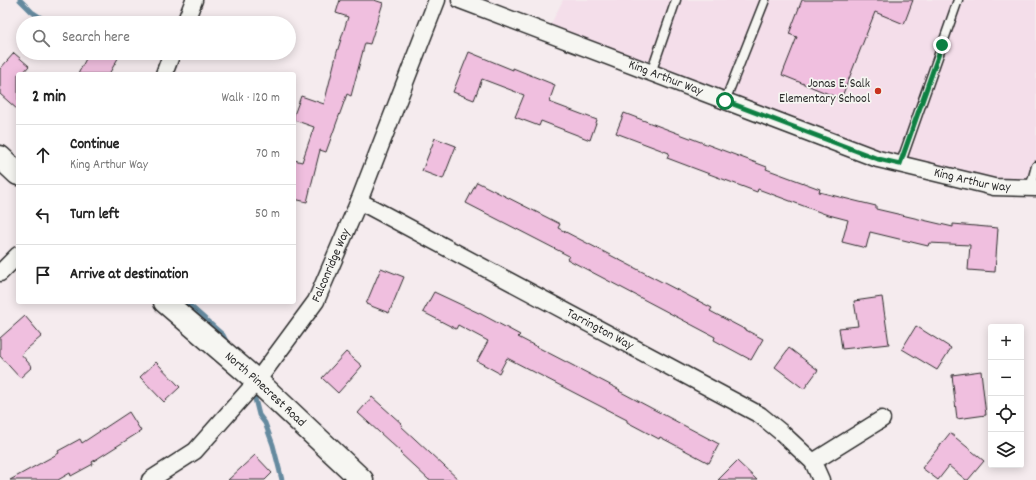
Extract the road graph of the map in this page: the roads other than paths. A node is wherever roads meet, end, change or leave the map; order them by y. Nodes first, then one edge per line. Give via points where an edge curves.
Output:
1 (194, 0) edge
2 (437, 0) edge
3 (460, 0) edge
4 (676, 0) edge
5 (765, 0) edge
6 (958, 0) edge
7 (187, 16) edge
8 (169, 60) edge
9 (165, 72) edge
10 (651, 73) junction
11 (725, 101) junction
12 (0, 157) edge
13 (900, 164) junction
14 (1036, 166) edge
15 (16, 172) edge
16 (1033, 188) edge
17 (359, 201) junction
18 (16, 258) edge
19 (0, 273) edge
20 (166, 304) edge
21 (257, 381) junction
22 (882, 419) dead end
23 (813, 462) junction
24 (150, 480) edge
25 (362, 480) edge
26 (821, 480) edge

1 - 7 street
2 - 17 street, Falconridge Way
3 - 10 street, King Arthur Way
4 - 10 lane
5 - 11 lane
6 - 13 lane
8 - 9 street
10 - 11 street, King Arthur Way
11 - 13 street, King Arthur Way via 878,159
12 - 15 street
13 - 16 street, King Arthur Way via 994,187
14 - 16 lane
17 - 21 street, Falconridge Way via 316,301
17 - 23 street, Tarrington Way via 760,415
18 - 19 street
20 - 21 street, North Pinecrest Road
21 - 24 street, Falconridge Way via 195,451
21 - 25 street, North Pinecrest Road
22 - 23 street
23 - 26 street, Tarrington Way

